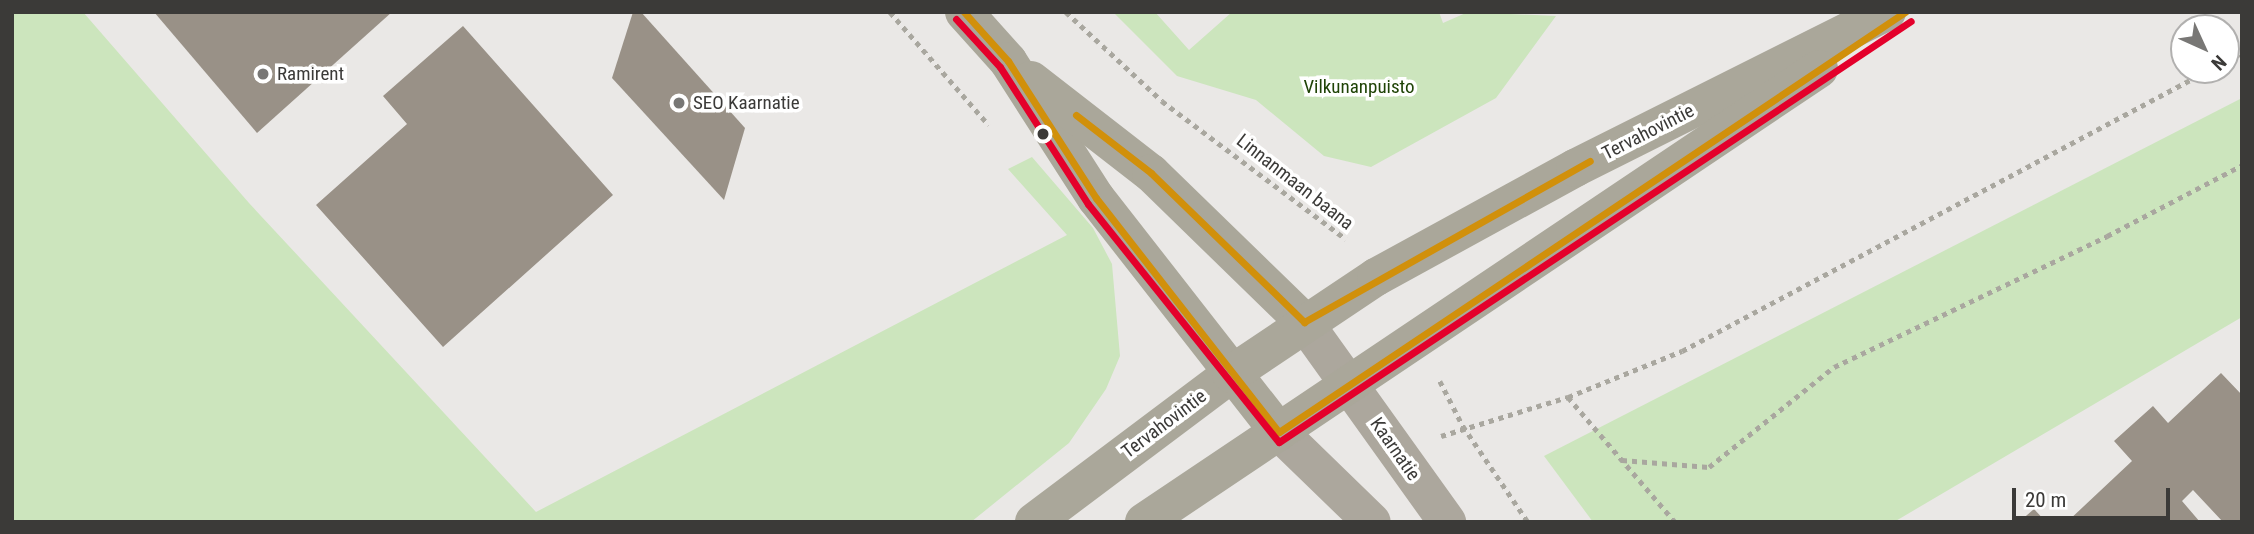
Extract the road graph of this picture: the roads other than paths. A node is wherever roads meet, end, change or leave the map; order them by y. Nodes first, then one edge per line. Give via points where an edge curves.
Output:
1 (964, 12) edge
2 (1887, 12) edge
3 (1905, 12) edge
4 (1008, 61) junction
5 (1304, 321) junction
6 (1231, 374) junction
7 (1351, 383) junction
8 (1279, 432) junction
9 (1034, 522) edge
10 (1144, 522) edge
11 (1371, 522) edge
12 (1447, 522) edge

1 - 4 main road, Kaarnatie
2 - 5 main road, Tervahovintie via 1576,168
3 - 7 main road, Tervahovintie
4 - 5 main road, Kaarnatie via 1151,173
4 - 6 main road, Kaarnatie via 1096,198
5 - 6 main road, Tervahovintie
5 - 7 street, Kaarnatie
6 - 8 main road, Kaarnatie
6 - 9 main road, Tervahovintie
7 - 8 main road, Tervahovintie
7 - 12 street, Kaarnatie
8 - 10 main road, Tervahovintie
8 - 11 street, Kaarnatie

